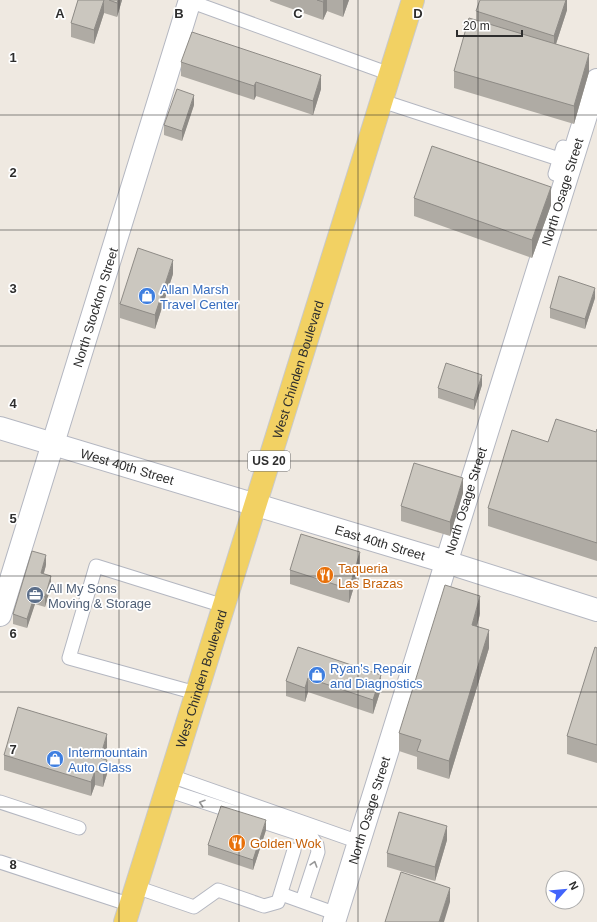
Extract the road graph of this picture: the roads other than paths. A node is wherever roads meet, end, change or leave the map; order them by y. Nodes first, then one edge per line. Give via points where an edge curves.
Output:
1 (413, 0) edge
2 (189, 1) edge
3 (390, 74) junction
4 (597, 80) edge
5 (382, 101) junction
6 (567, 163) junction
7 (0, 428) edge
8 (52, 444) junction
9 (255, 505) junction
10 (446, 562) junction
11 (224, 606) junction
12 (597, 610) edge
13 (0, 615) edge
14 (196, 694) junction
15 (169, 783) junction
16 (0, 802) edge
17 (79, 828) dead end
18 (359, 842) junction
19 (294, 850) dead end
20 (0, 864) edge
21 (281, 894) junction
22 (302, 901) junction
23 (131, 904) edge
24 (335, 918) edge

1 - 3 main road, West Chinden Boulevard / US 20
2 - 3 lane
2 - 8 street, North Stockton Street
3 - 5 main road, West Chinden Boulevard / US 20
4 - 6 street, North Osage Street
5 - 6 lane
5 - 9 main road, West Chinden Boulevard / US 20
6 - 10 street, North Osage Street
7 - 8 street, West 40th Street
8 - 9 street, West 40th Street
8 - 13 street, North Stockton Street
9 - 10 street, East 40th Street
9 - 11 main road, West Chinden Boulevard / US 20
10 - 12 street, East 40th Street
10 - 18 street, North Osage Street
11 - 14 main road, West Chinden Boulevard / US 20
11 - 14 lane via 96,566 69,658
14 - 15 main road, West Chinden Boulevard / US 20
15 - 18 lane
22 -> 15 lane via 318,852 312,838
15 - 23 main road, West Chinden Boulevard / US 20
16 - 17 lane
18 - 24 street, North Osage Street
19 - 21 lane
20 - 23 lane
21 - 22 lane
21 - 23 lane via 278,902 264,906 218,890 194,907
22 - 24 lane

